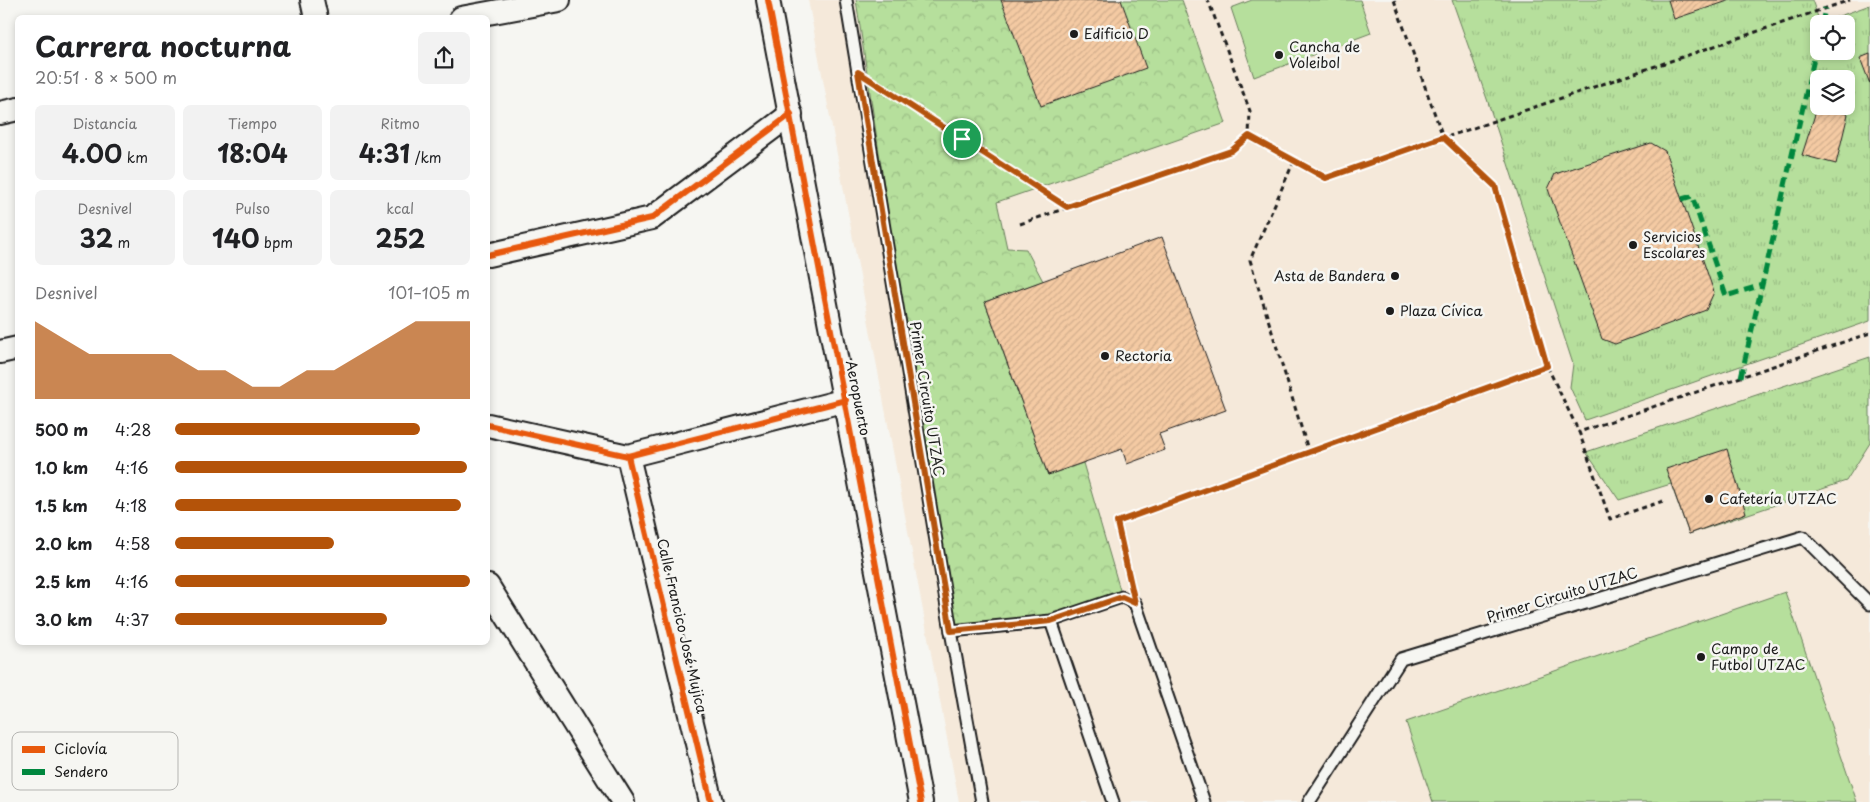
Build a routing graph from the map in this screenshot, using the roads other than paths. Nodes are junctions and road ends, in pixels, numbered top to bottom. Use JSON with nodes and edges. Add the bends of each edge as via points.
{"nodes":[{"id":1,"x":312,"y":0,"type":"edge"},
{"id":2,"x":559,"y":0,"type":"edge"},
{"id":3,"x":768,"y":0,"type":"edge"},
{"id":4,"x":846,"y":0,"type":"edge"},
{"id":5,"x":315,"y":15,"type":"edge"},
{"id":6,"x":478,"y":15,"type":"edge"},
{"id":7,"x":15,"y":110,"type":"edge"},
{"id":8,"x":0,"y":113,"type":"edge"},
{"id":9,"x":791,"y":114,"type":"junction"},
{"id":10,"x":490,"y":255,"type":"edge"},
{"id":11,"x":15,"y":349,"type":"edge"},
{"id":12,"x":0,"y":352,"type":"edge"},
{"id":13,"x":846,"y":400,"type":"junction"},
{"id":14,"x":490,"y":425,"type":"edge"},
{"id":15,"x":628,"y":456,"type":"junction"},
{"id":16,"x":490,"y":589,"type":"edge"},
{"id":17,"x":1870,"y":604,"type":"edge"},
{"id":18,"x":1051,"y":621,"type":"junction"},
{"id":19,"x":951,"y":631,"type":"junction"},
{"id":20,"x":623,"y":802,"type":"edge"},
{"id":21,"x":711,"y":802,"type":"edge"},
{"id":22,"x":921,"y":802,"type":"edge"},
{"id":23,"x":982,"y":802,"type":"edge"},
{"id":24,"x":1113,"y":802,"type":"edge"},
{"id":25,"x":1204,"y":802,"type":"edge"},
{"id":26,"x":1309,"y":802,"type":"edge"}],
"edges":[{"from":1,"to":5,"type":"street"},
{"from":2,"to":6,"type":"street"},
{"from":3,"to":9,"type":"street","name":"Aeropuerto"},
{"from":4,"to":19,"type":"lane","name":"Primer Circuito UTZAC"},
{"from":7,"to":8,"type":"street"},
{"from":9,"to":10,"type":"street","via":[[652,218]]},
{"from":9,"to":13,"type":"street","name":"Aeropuerto"},
{"from":11,"to":12,"type":"street"},
{"from":13,"to":15,"type":"street"},
{"from":13,"to":22,"type":"street","name":"Aeropuerto"},
{"from":14,"to":15,"type":"street"},
{"from":15,"to":21,"type":"street","name":"Calle Francico José Mujica"},
{"from":16,"to":20,"type":"street"},
{"from":17,"to":26,"type":"lane","name":"Primer Circuito UTZAC","via":[[1803,537],[1401,659]]},
{"from":18,"to":19,"type":"lane"},
{"from":18,"to":24,"type":"lane"},
{"from":18,"to":25,"type":"lane","via":[[1122,597],[1135,603]]},
{"from":19,"to":23,"type":"lane","name":"Primer Circuito UTZAC"}]}
